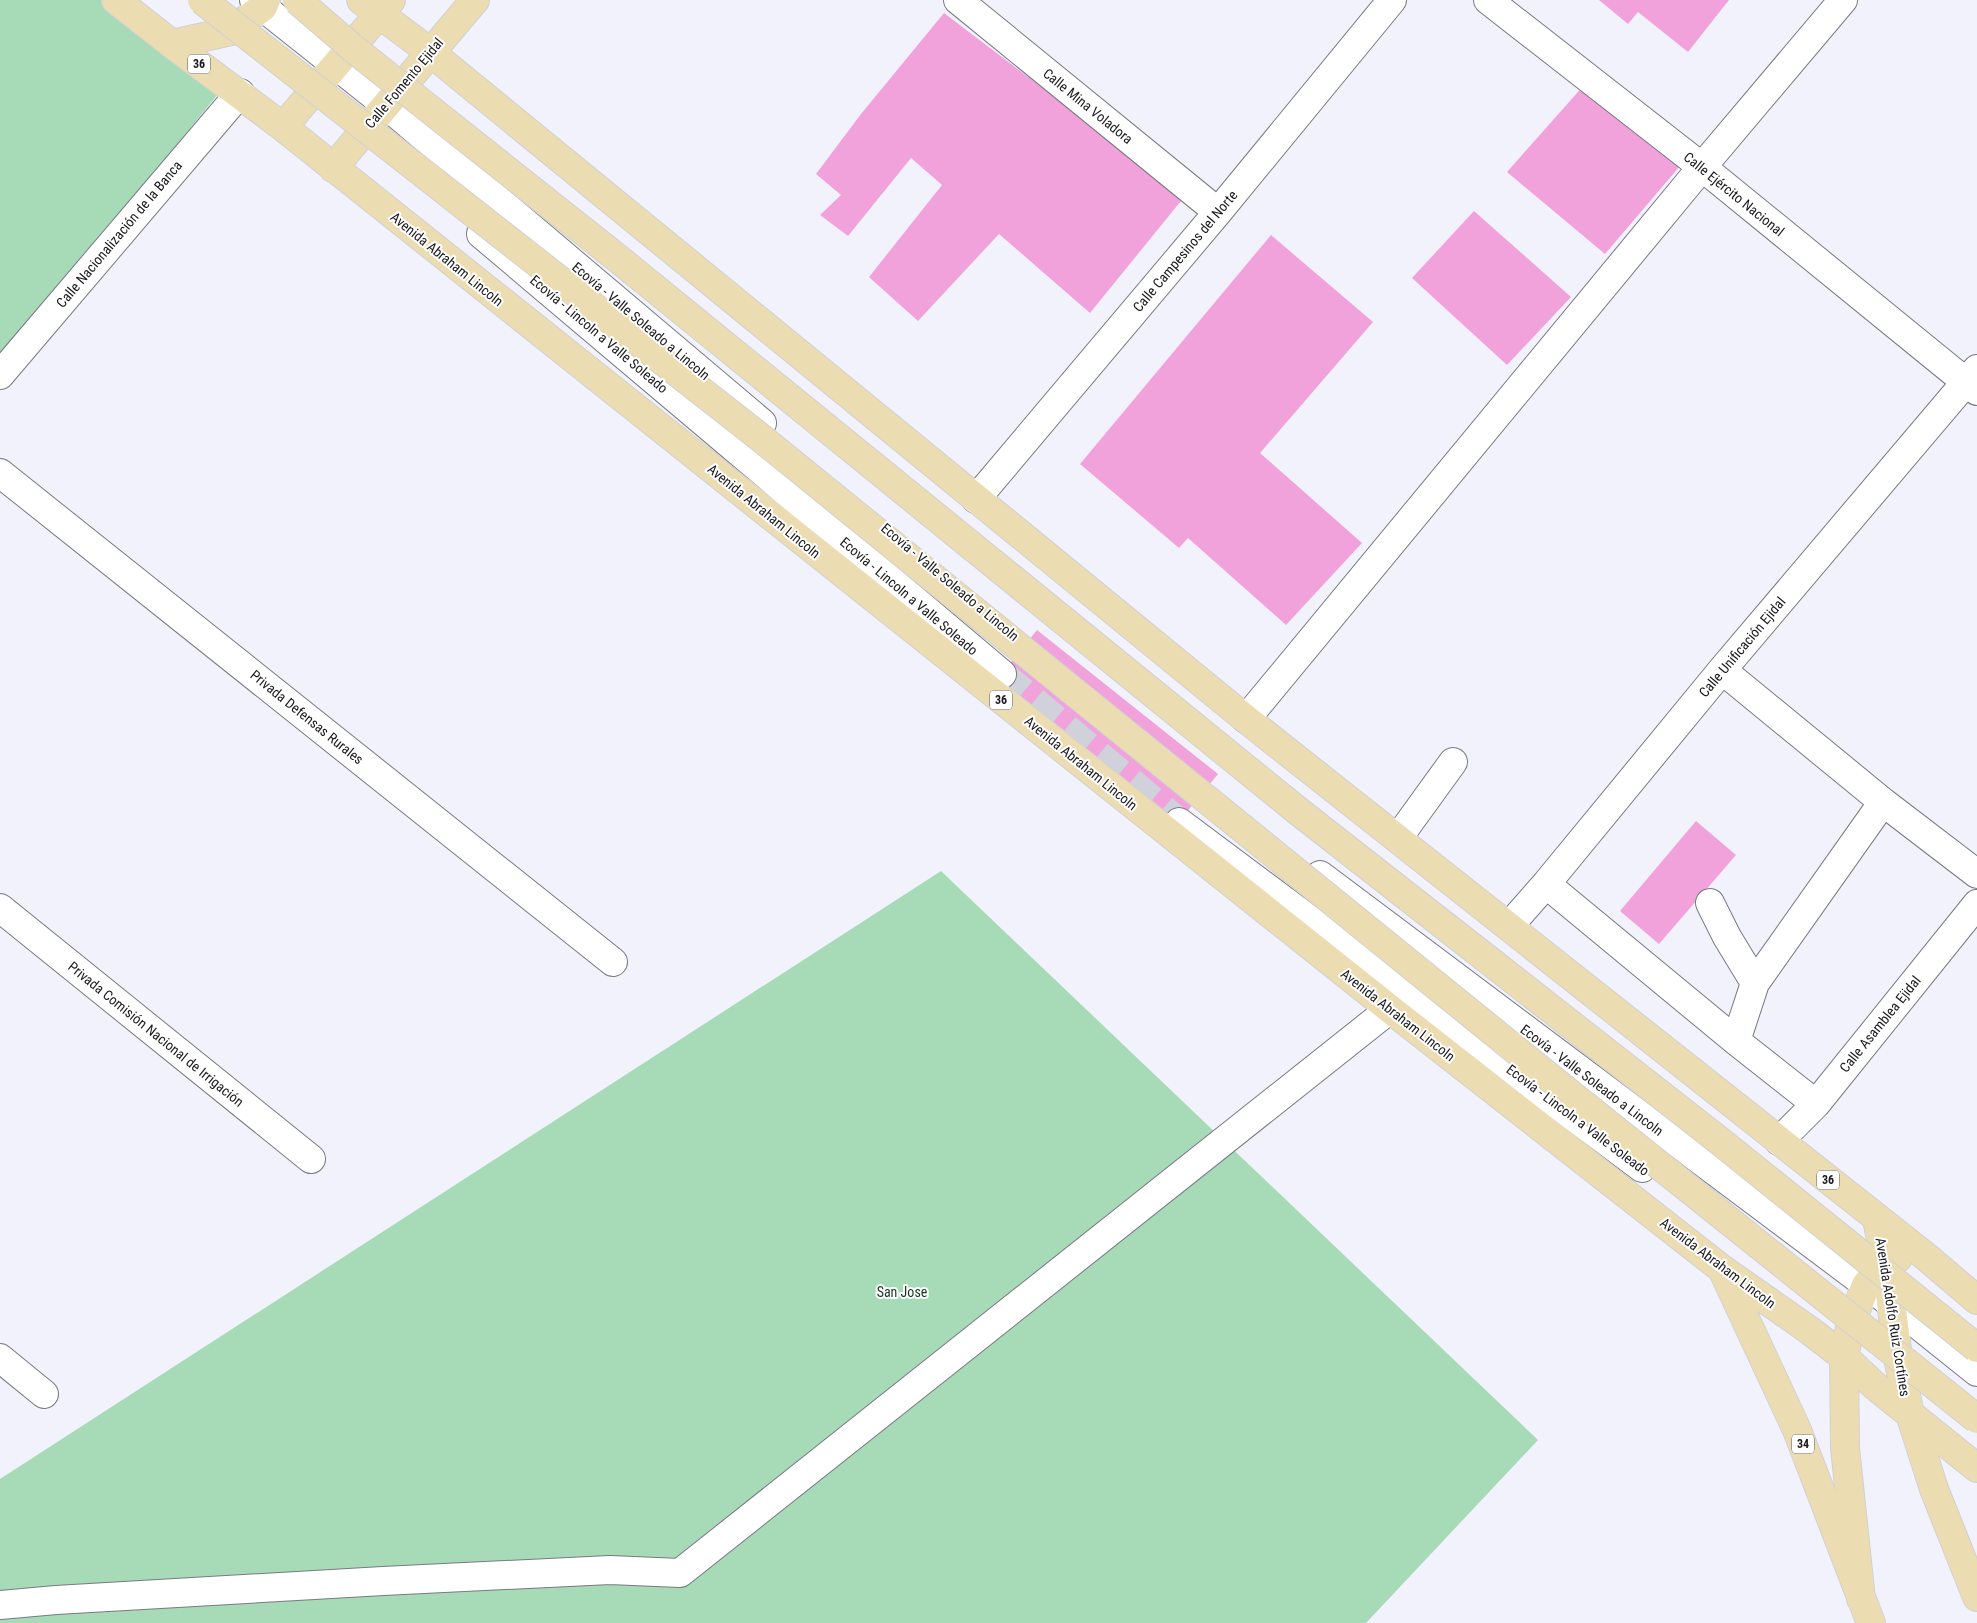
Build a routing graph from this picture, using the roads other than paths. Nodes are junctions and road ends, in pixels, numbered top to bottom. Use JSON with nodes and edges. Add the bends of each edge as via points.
{"nodes":[{"id":1,"x":116,"y":0,"type":"edge"},
{"id":2,"x":192,"y":0,"type":"edge"},
{"id":3,"x":202,"y":0,"type":"edge"},
{"id":4,"x":297,"y":0,"type":"edge"},
{"id":5,"x":475,"y":0,"type":"edge"},
{"id":6,"x":958,"y":0,"type":"edge"},
{"id":7,"x":1392,"y":0,"type":"edge"},
{"id":8,"x":1488,"y":0,"type":"edge"},
{"id":9,"x":1843,"y":0,"type":"edge"},
{"id":10,"x":261,"y":2,"type":"edge"},
{"id":11,"x":377,"y":5,"type":"edge"},
{"id":12,"x":231,"y":31,"type":"junction"},
{"id":13,"x":172,"y":44,"type":"junction"},
{"id":14,"x":430,"y":52,"type":"junction"},
{"id":15,"x":336,"y":64,"type":"junction"},
{"id":16,"x":240,"y":94,"type":"junction"},
{"id":17,"x":313,"y":94,"type":"junction"},
{"id":18,"x":386,"y":105,"type":"junction"},
{"id":19,"x":283,"y":126,"type":"junction"},
{"id":20,"x":361,"y":133,"type":"junction"},
{"id":21,"x":1702,"y":167,"type":"junction"},
{"id":22,"x":333,"y":168,"type":"junction"},
{"id":23,"x":1218,"y":212,"type":"junction"},
{"id":24,"x":0,"y":375,"type":"edge"},
{"id":25,"x":1973,"y":381,"type":"edge"},
{"id":26,"x":0,"y":473,"type":"edge"},
{"id":27,"x":976,"y":499,"type":"junction"},
{"id":28,"x":1025,"y":646,"type":"dead end"},
{"id":29,"x":1722,"y":670,"type":"junction"},
{"id":30,"x":1002,"y":674,"type":"tunnel mouth"},
{"id":31,"x":1246,"y":719,"type":"junction"},
{"id":32,"x":1453,"y":762,"type":"dead end"},
{"id":33,"x":1206,"y":789,"type":"dead end"},
{"id":34,"x":1882,"y":802,"type":"junction"},
{"id":35,"x":1178,"y":822,"type":"tunnel mouth"},
{"id":36,"x":1398,"y":838,"type":"junction"},
{"id":37,"x":1977,"y":874,"type":"edge"},
{"id":38,"x":1546,"y":884,"type":"junction"},
{"id":39,"x":1710,"y":903,"type":"dead end"},
{"id":40,"x":1977,"y":904,"type":"edge"},
{"id":41,"x":0,"y":908,"type":"edge"},
{"id":42,"x":1509,"y":926,"type":"junction"},
{"id":43,"x":613,"y":962,"type":"dead end"},
{"id":44,"x":1755,"y":983,"type":"junction"},
{"id":45,"x":1390,"y":1009,"type":"junction"},
{"id":46,"x":1736,"y":1041,"type":"junction"},
{"id":47,"x":1816,"y":1104,"type":"junction"},
{"id":48,"x":1779,"y":1141,"type":"junction"},
{"id":49,"x":312,"y":1159,"type":"dead end"},
{"id":50,"x":1877,"y":1220,"type":"junction"},
{"id":51,"x":1924,"y":1256,"type":"junction"},
{"id":52,"x":1886,"y":1262,"type":"junction"},
{"id":53,"x":1722,"y":1269,"type":"junction"},
{"id":54,"x":1866,"y":1285,"type":"junction"},
{"id":55,"x":1977,"y":1300,"type":"edge"},
{"id":56,"x":1892,"y":1304,"type":"junction"},
{"id":57,"x":1851,"y":1323,"type":"junction"},
{"id":58,"x":1977,"y":1348,"type":"edge"},
{"id":59,"x":1844,"y":1357,"type":"junction"},
{"id":60,"x":0,"y":1358,"type":"edge"},
{"id":61,"x":1898,"y":1358,"type":"junction"},
{"id":62,"x":1977,"y":1372,"type":"edge"},
{"id":63,"x":44,"y":1394,"type":"dead end"},
{"id":64,"x":1910,"y":1414,"type":"junction"},
{"id":65,"x":1977,"y":1418,"type":"edge"},
{"id":66,"x":1977,"y":1468,"type":"edge"},
{"id":67,"x":1977,"y":1597,"type":"edge"},
{"id":68,"x":0,"y":1605,"type":"edge"},
{"id":69,"x":1866,"y":1611,"type":"edge"}],
"edges":[{"from":1,"to":13,"type":"main road","name":"Avenida Abraham Lincoln","number":"36"},
{"from":2,"to":12,"type":"street","name":"Ecovía - Lincoln a Valle Soleado"},
{"from":3,"to":65,"type":"main road","bridge":true,"via":[[761,438],[1559,1085]]},
{"from":4,"to":58,"type":"main road","bridge":true,"via":[[1298,810]]},
{"from":5,"to":14,"type":"main road","name":"Calle Fomento Ejidal"},
{"from":6,"to":23,"type":"street","name":"Calle Mina Voladora"},
{"from":7,"to":23,"type":"street","name":"Calle Campesinos del Norte"},
{"from":8,"to":21,"type":"street","name":"Calle Ejército Nacional"},
{"from":9,"to":21,"type":"street"},
{"from":10,"to":12,"type":"main road"},
{"from":10,"to":15,"type":"street","name":"Ecovía - Valle Soleado a Lincoln"},
{"from":11,"to":14,"type":"main road","number":"36"},
{"from":11,"to":15,"type":"main road"},
{"from":12,"to":13,"type":"main road"},
{"from":12,"to":17,"type":"street","name":"Ecovía - Lincoln a Valle Soleado"},
{"from":13,"to":16,"type":"main road","name":"Avenida Abraham Lincoln","number":"36"},
{"from":14,"to":18,"type":"main road","name":"Calle Fomento Ejidal"},
{"from":14,"to":27,"type":"main road","number":"36"},
{"from":15,"to":17,"type":"main road"},
{"from":15,"to":18,"type":"street","name":"Ecovía - Valle Soleado a Lincoln"},
{"from":16,"to":19,"type":"main road","name":"Avenida Abraham Lincoln","number":"36"},
{"from":16,"to":24,"type":"street","name":"Calle Nacionalización de la Banca"},
{"from":17,"to":19,"type":"main road"},
{"from":17,"to":20,"type":"street","name":"Ecovía - Lincoln a Valle Soleado"},
{"from":18,"to":20,"type":"main road","name":"Calle Fomento Ejidal"},
{"from":18,"to":28,"type":"street","name":"Ecovía - Valle Soleado a Lincoln"},
{"from":19,"to":22,"type":"main road","name":"Avenida Abraham Lincoln","number":"36"},
{"from":20,"to":22,"type":"main road","name":"Calle Fomento Ejidal"},
{"from":20,"to":30,"type":"street","name":"Ecovía - Lincoln a Valle Soleado"},
{"from":21,"to":25,"type":"street","name":"Calle Ejército Nacional"},
{"from":21,"to":31,"type":"street"},
{"from":22,"to":45,"type":"main road","name":"Avenida Abraham Lincoln","number":"36"},
{"from":23,"to":27,"type":"street","name":"Calle Campesinos del Norte"},
{"from":25,"to":29,"type":"street","name":"Calle Unificación Ejidal"},
{"from":26,"to":43,"type":"street","name":"Privada Defensas Rurales"},
{"from":27,"to":31,"type":"main road","number":"36"},
{"from":29,"to":34,"type":"street"},
{"from":29,"to":38,"type":"street","name":"Calle Unificación Ejidal"},
{"from":31,"to":36,"type":"main road","number":"36"},
{"from":32,"to":36,"type":"street"},
{"from":33,"to":54,"type":"street","name":"Ecovía - Valle Soleado a Lincoln"},
{"from":34,"to":37,"type":"street"},
{"from":34,"to":44,"type":"street"},
{"from":35,"to":57,"type":"street","name":"Ecovía - Lincoln a Valle Soleado"},
{"from":36,"to":42,"type":"main road","number":"36"},
{"from":38,"to":42,"type":"street","name":"Calle Unificación Ejidal"},
{"from":38,"to":46,"type":"street"},
{"from":39,"to":44,"type":"street"},
{"from":40,"to":47,"type":"street","name":"Calle Asamblea Ejidal"},
{"from":41,"to":49,"type":"street","name":"Privada Comisión Nacional de Irrigación"},
{"from":42,"to":48,"type":"main road","number":"36"},
{"from":44,"to":46,"type":"street"},
{"from":45,"to":53,"type":"main road","name":"Avenida Abraham Lincoln","number":"36"},
{"from":45,"to":68,"type":"street","via":[[680,1573],[610,1570],[354,1582]]},
{"from":46,"to":47,"type":"street"},
{"from":47,"to":48,"type":"street","name":"Calle Asamblea Ejidal"},
{"from":48,"to":50,"type":"main road","number":"36"},
{"from":50,"to":51,"type":"main road","number":"36"},
{"from":50,"to":52,"type":"main road","name":"Avenida Adolfo Ruiz Cortínes"},
{"from":51,"to":52,"type":"main road","via":[[1905,1256]]},
{"from":51,"to":55,"type":"main road","number":"36"},
{"from":52,"to":54,"type":"main road"},
{"from":52,"to":56,"type":"main road","name":"Avenida Adolfo Ruiz Cortínes"},
{"from":53,"to":59,"type":"main road","name":"Avenida Abraham Lincoln","number":"36"},
{"from":53,"to":69,"type":"main road","number":"34","via":[[1797,1430]]},
{"from":54,"to":56,"type":"street","name":"Ecovía - Valle Soleado a Lincoln"},
{"from":54,"to":57,"type":"main road"},
{"from":56,"to":61,"type":"main road","name":"Avenida Adolfo Ruiz Cortínes"},
{"from":56,"to":62,"type":"street","name":"Ecovía - Valle Soleado a Lincoln"},
{"from":57,"to":59,"type":"main road"},
{"from":57,"to":61,"type":"street","name":"Ecovía - Lincoln a Valle Soleado"},
{"from":59,"to":64,"type":"main road","name":"Avenida Abraham Lincoln","number":"36"},
{"from":59,"to":69,"type":"main road","via":[[1845,1448]]},
{"from":60,"to":63,"type":"street"},
{"from":61,"to":64,"type":"main road","name":"Avenida Adolfo Ruiz Cortínes"},
{"from":61,"to":65,"type":"street","name":"Ecovía - Lincoln a Valle Soleado"},
{"from":64,"to":66,"type":"main road","name":"Avenida Abraham Lincoln","number":"36"},
{"from":64,"to":67,"type":"main road","name":"Avenida Adolfo Ruiz Cortínes","via":[[1934,1488]]}]}
